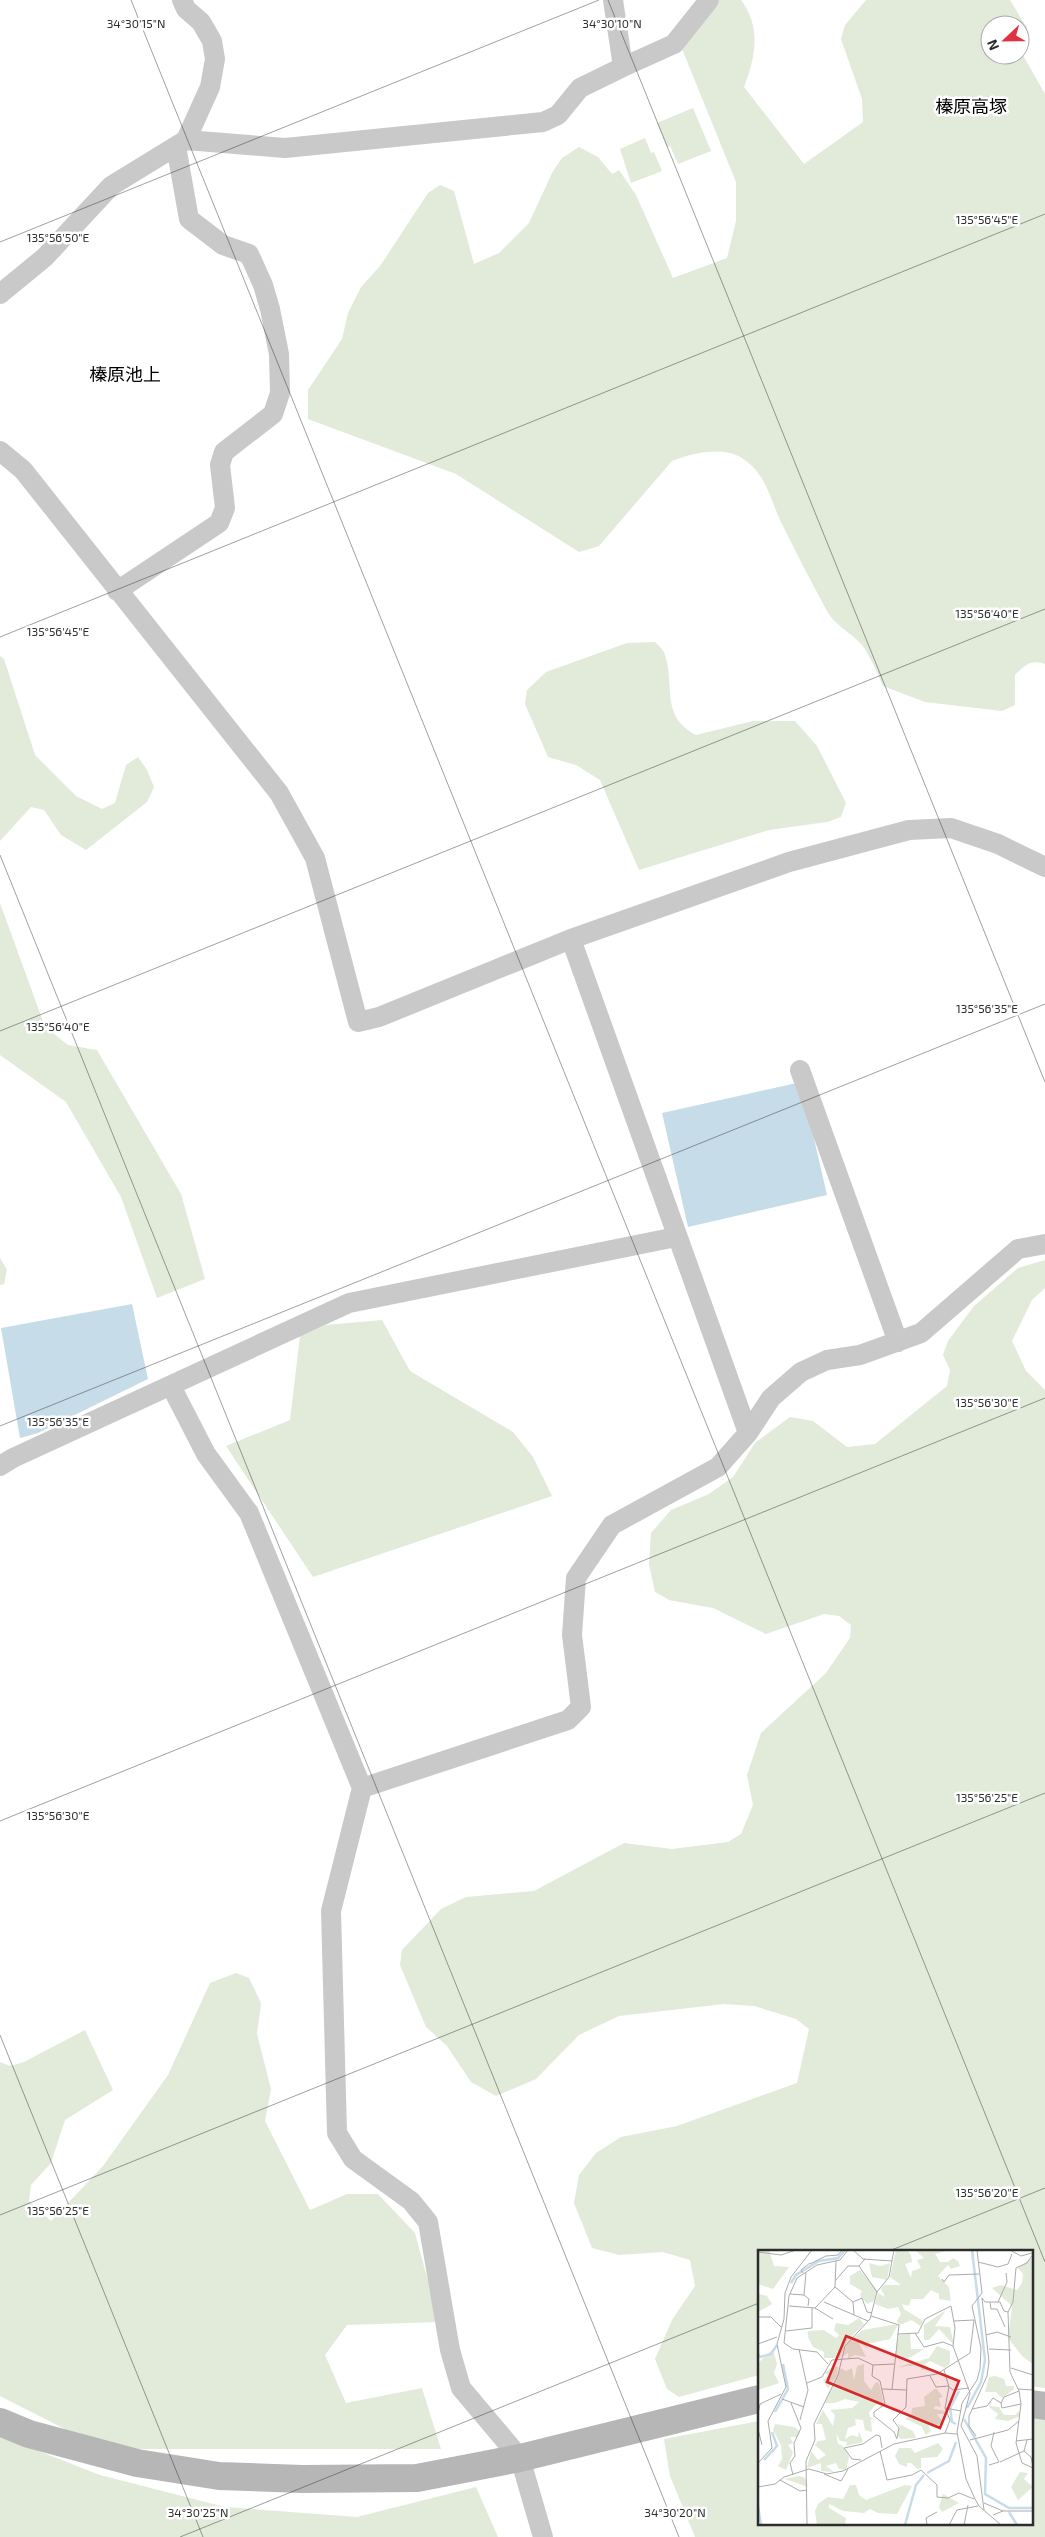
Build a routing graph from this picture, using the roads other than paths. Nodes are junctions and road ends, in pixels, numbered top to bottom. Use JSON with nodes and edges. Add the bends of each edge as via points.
{"nodes":[{"id":1,"x":182,"y":0,"type":"edge"},
{"id":2,"x":613,"y":0,"type":"edge"},
{"id":3,"x":709,"y":0,"type":"edge"},
{"id":4,"x":623,"y":67,"type":"junction"},
{"id":5,"x":181,"y":143,"type":"junction"},
{"id":6,"x":0,"y":294,"type":"edge"},
{"id":7,"x":0,"y":451,"type":"edge"},
{"id":8,"x":117,"y":591,"type":"junction"},
{"id":9,"x":1045,"y":866,"type":"edge"},
{"id":10,"x":571,"y":939,"type":"junction"},
{"id":11,"x":800,"y":1070,"type":"dead end"},
{"id":12,"x":676,"y":1237,"type":"junction"},
{"id":13,"x":1045,"y":1244,"type":"edge"},
{"id":14,"x":898,"y":1342,"type":"junction"},
{"id":15,"x":171,"y":1386,"type":"junction"},
{"id":16,"x":748,"y":1433,"type":"junction"},
{"id":17,"x":0,"y":1466,"type":"edge"},
{"id":18,"x":362,"y":1788,"type":"junction"},
{"id":19,"x":758,"y":2399,"type":"edge"},
{"id":20,"x":1032,"y":2404,"type":"edge"},
{"id":21,"x":1045,"y":2406,"type":"edge"},
{"id":22,"x":0,"y":2422,"type":"edge"},
{"id":23,"x":520,"y":2458,"type":"junction"},
{"id":24,"x":543,"y":2537,"type":"edge"}],
"edges":[{"from":1,"to":5,"type":"street","via":[[212,41],[215,59],[210,87]]},
{"from":2,"to":4,"type":"street"},
{"from":3,"to":4,"type":"street","via":[[674,44]]},
{"from":4,"to":5,"type":"street","via":[[580,88],[558,115],[543,122],[284,148]]},
{"from":5,"to":6,"type":"street","via":[[111,186],[45,257]]},
{"from":5,"to":8,"type":"street","via":[[189,219],[223,244],[249,254],[264,284],[279,354],[280,393],[273,414],[224,452],[220,465],[225,508],[219,523]]},
{"from":7,"to":8,"type":"street","via":[[23,470]]},
{"from":8,"to":10,"type":"street","via":[[279,793],[315,858],[358,1022],[379,1017]]},
{"from":9,"to":10,"type":"street","via":[[998,844],[951,828],[909,830],[789,862]]},
{"from":10,"to":12,"type":"street"},
{"from":11,"to":14,"type":"street"},
{"from":12,"to":15,"type":"street","via":[[349,1303]]},
{"from":12,"to":16,"type":"street"},
{"from":13,"to":14,"type":"street","via":[[1018,1249],[921,1332]]},
{"from":14,"to":16,"type":"street","via":[[860,1355],[827,1360],[801,1372],[771,1398]]},
{"from":15,"to":17,"type":"street"},
{"from":15,"to":18,"type":"street","via":[[206,1454],[249,1514]]},
{"from":16,"to":18,"type":"street","via":[[718,1467],[612,1524],[576,1578],[572,1635],[581,1708],[568,1720]]},
{"from":18,"to":23,"type":"street","via":[[331,1911],[337,2133],[353,2159],[411,2202],[428,2222],[450,2350],[461,2388]]},
{"from":19,"to":23,"type":"street"},
{"from":20,"to":21,"type":"street"},
{"from":22,"to":23,"type":"street","via":[[29,2434],[136,2463],[219,2476],[417,2478]]},
{"from":23,"to":24,"type":"street"}]}
